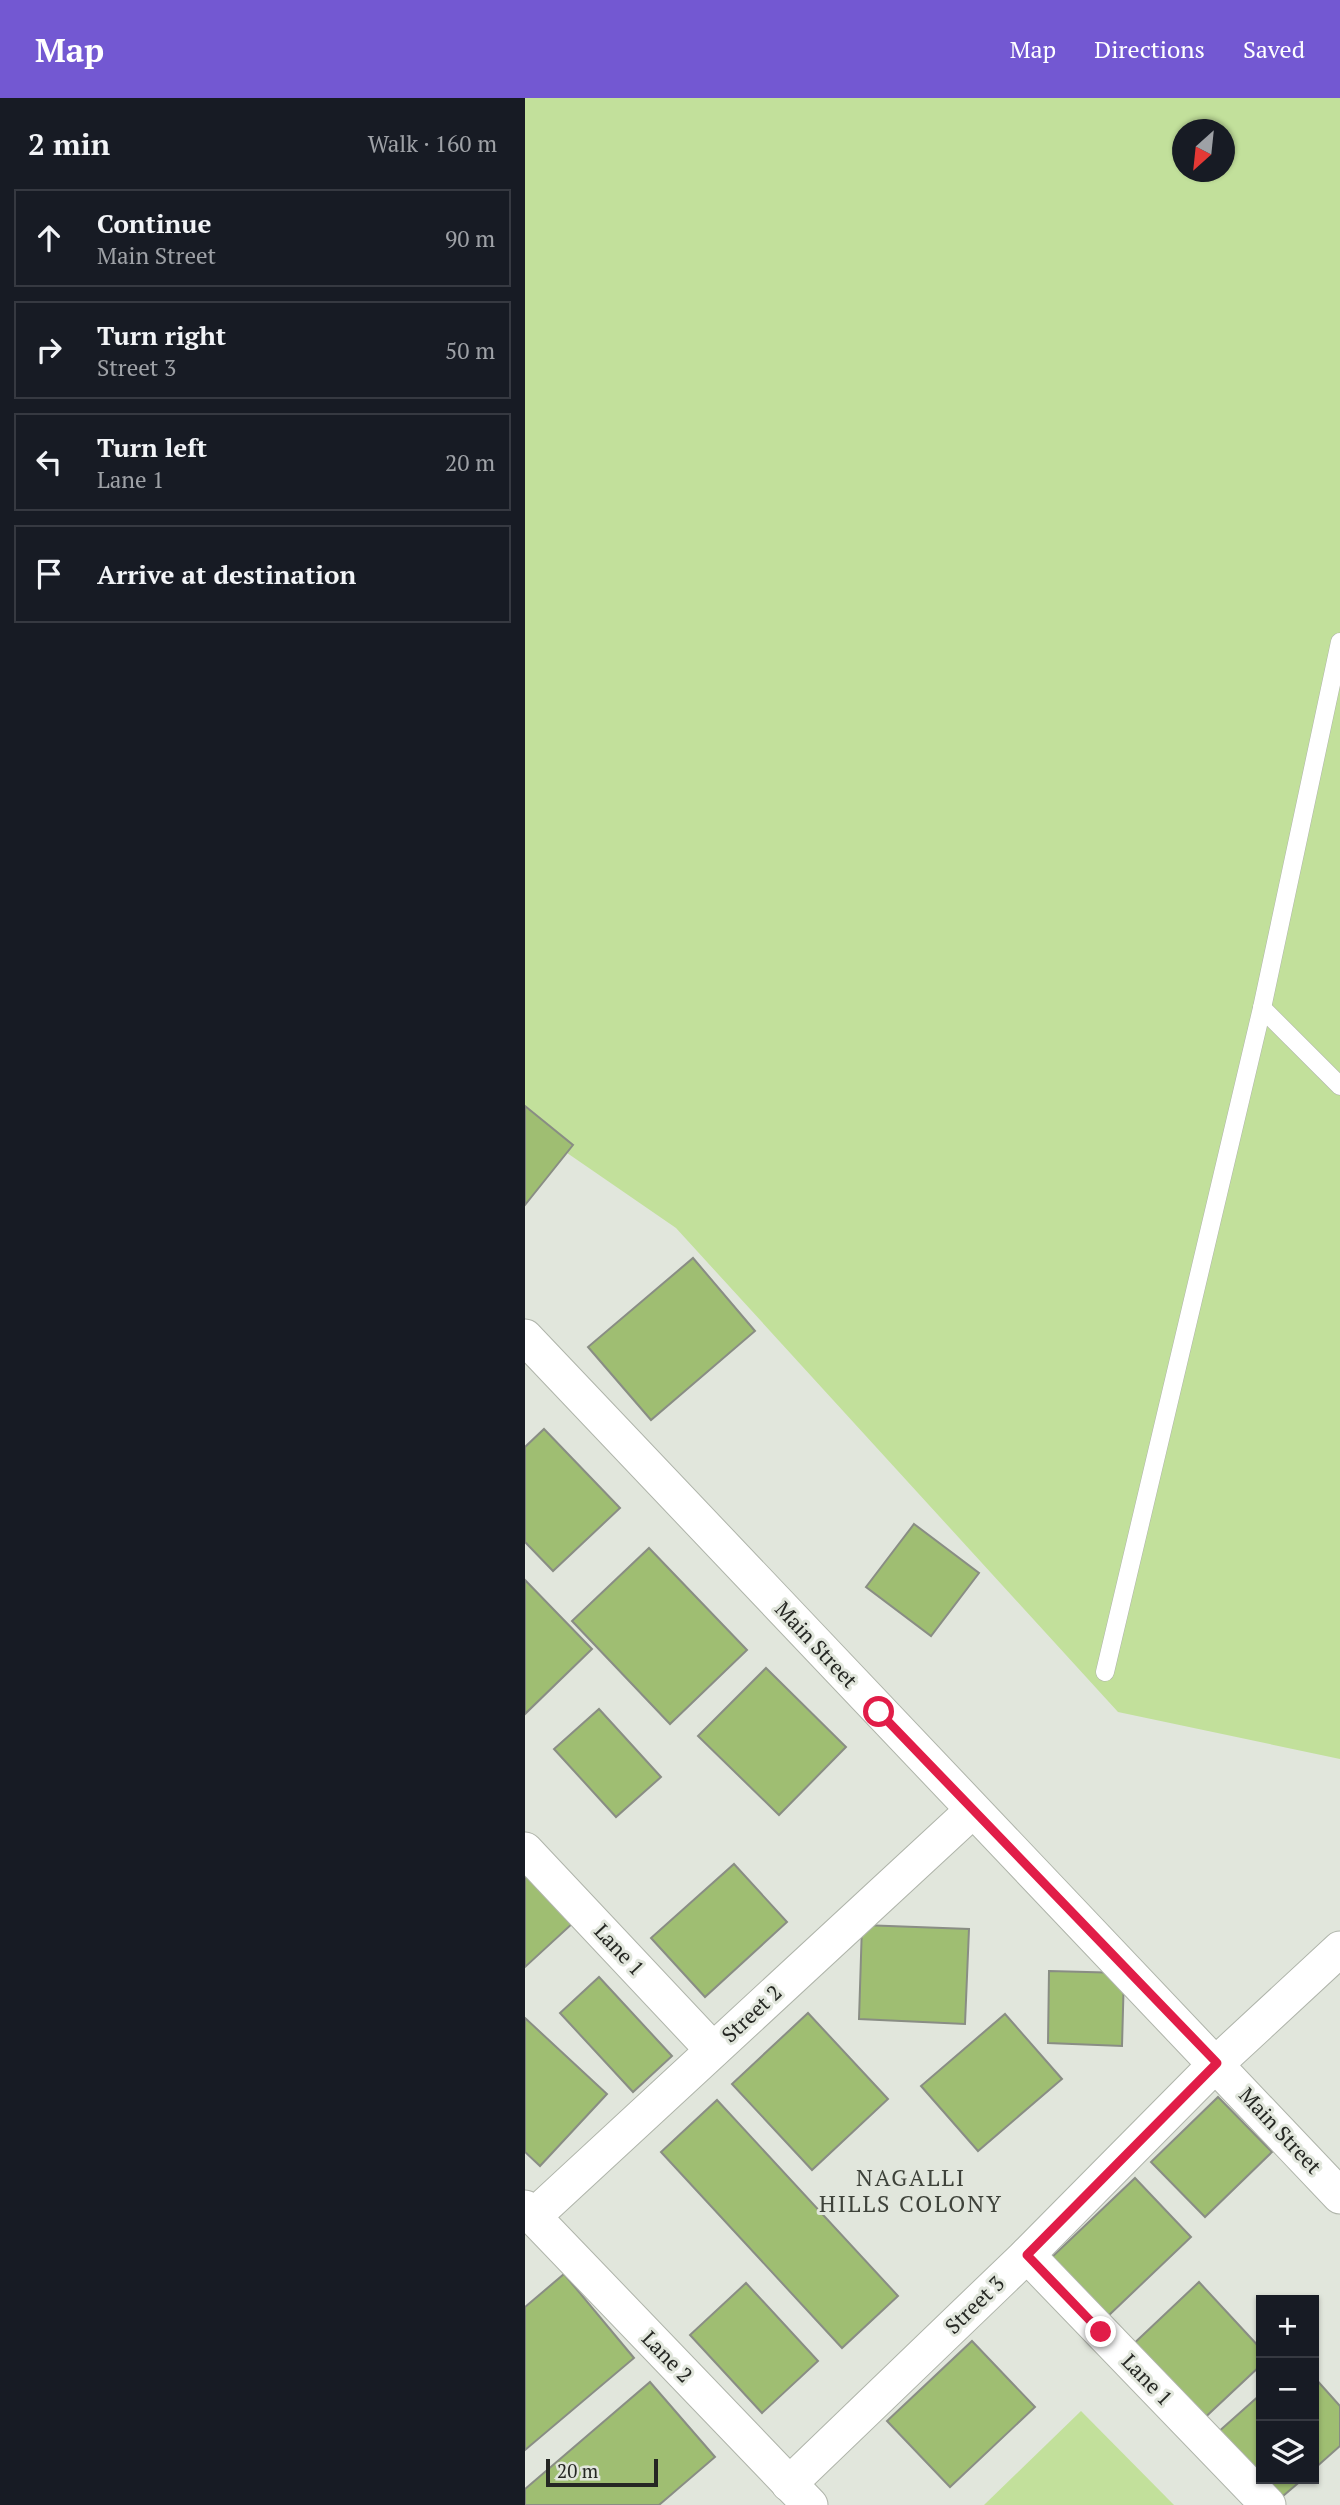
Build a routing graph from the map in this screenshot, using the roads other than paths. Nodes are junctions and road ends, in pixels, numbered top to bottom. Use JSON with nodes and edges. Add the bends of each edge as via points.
{"nodes":[{"id":1,"x":1340,"y":642,"type":"edge"},
{"id":2,"x":1262,"y":1008,"type":"junction"},
{"id":3,"x":1340,"y":1086,"type":"edge"},
{"id":4,"x":525,"y":1337,"type":"edge"},
{"id":5,"x":1105,"y":1672,"type":"dead end"},
{"id":6,"x":972,"y":1811,"type":"junction"},
{"id":7,"x":525,"y":1850,"type":"edge"},
{"id":8,"x":1340,"y":1949,"type":"edge"},
{"id":9,"x":713,"y":2050,"type":"junction"},
{"id":10,"x":1217,"y":2063,"type":"junction"},
{"id":11,"x":1340,"y":2196,"type":"edge"},
{"id":12,"x":529,"y":2212,"type":"edge"},
{"id":13,"x":1027,"y":2255,"type":"junction"},
{"id":14,"x":799,"y":2494,"type":"edge"},
{"id":15,"x":1268,"y":2505,"type":"edge"}],
"edges":[{"from":1,"to":2,"type":"lane"},
{"from":2,"to":3,"type":"lane"},
{"from":2,"to":5,"type":"lane"},
{"from":4,"to":6,"type":"street","name":"Main Street"},
{"from":6,"to":9,"type":"street","name":"Street 2"},
{"from":6,"to":10,"type":"street","name":"Main Street"},
{"from":7,"to":9,"type":"street","name":"Lane 1"},
{"from":8,"to":10,"type":"street","name":"Street 3"},
{"from":9,"to":12,"type":"street","name":"Street 2"},
{"from":10,"to":11,"type":"street","name":"Main Street"},
{"from":10,"to":13,"type":"street","name":"Street 3"},
{"from":12,"to":14,"type":"street","name":"Lane 2"},
{"from":13,"to":14,"type":"street","name":"Street 3"},
{"from":13,"to":15,"type":"street","name":"Lane 1"}]}
